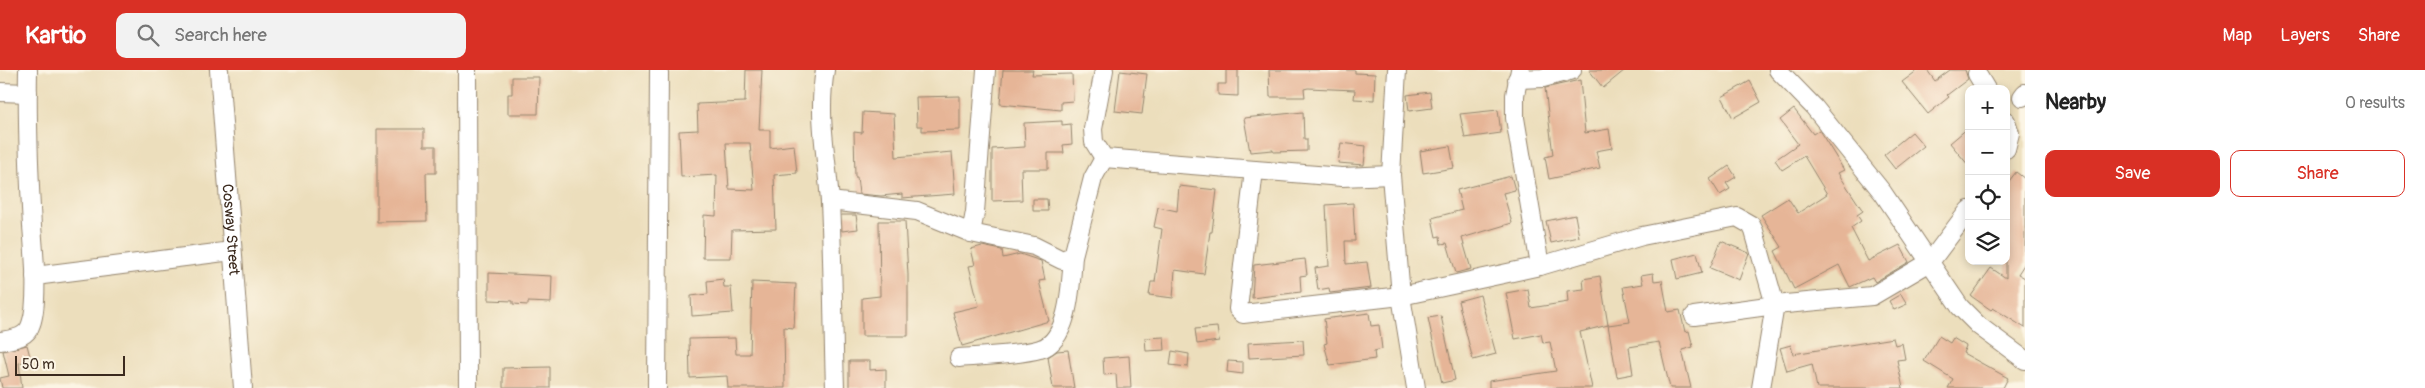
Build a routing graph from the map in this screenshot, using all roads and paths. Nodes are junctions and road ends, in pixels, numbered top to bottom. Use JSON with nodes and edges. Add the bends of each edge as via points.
{"nodes":[{"id":1,"x":28,"y":70,"type":"edge"},
{"id":2,"x":219,"y":70,"type":"edge"},
{"id":3,"x":467,"y":70,"type":"edge"},
{"id":4,"x":658,"y":70,"type":"edge"},
{"id":5,"x":825,"y":70,"type":"edge"},
{"id":6,"x":986,"y":70,"type":"edge"},
{"id":7,"x":1104,"y":70,"type":"edge"},
{"id":8,"x":1397,"y":70,"type":"edge"},
{"id":9,"x":1572,"y":70,"type":"edge"},
{"id":10,"x":1778,"y":70,"type":"edge"},
{"id":11,"x":1977,"y":74,"type":"dead end"},
{"id":12,"x":1519,"y":75,"type":"edge"},
{"id":13,"x":1984,"y":85,"type":"edge"},
{"id":14,"x":0,"y":92,"type":"edge"},
{"id":15,"x":28,"y":93,"type":"junction"},
{"id":16,"x":1104,"y":158,"type":"junction"},
{"id":17,"x":1254,"y":170,"type":"junction"},
{"id":18,"x":1391,"y":175,"type":"junction"},
{"id":19,"x":830,"y":201,"type":"junction"},
{"id":20,"x":1965,"y":215,"type":"edge"},
{"id":21,"x":971,"y":233,"type":"junction"},
{"id":22,"x":232,"y":251,"type":"junction"},
{"id":23,"x":1073,"y":256,"type":"junction"},
{"id":24,"x":1930,"y":262,"type":"junction"},
{"id":25,"x":1540,"y":266,"type":"junction"},
{"id":26,"x":35,"y":276,"type":"junction"},
{"id":27,"x":1401,"y":296,"type":"junction"},
{"id":28,"x":1775,"y":305,"type":"junction"},
{"id":29,"x":1694,"y":316,"type":"dead end"},
{"id":30,"x":0,"y":341,"type":"edge"},
{"id":31,"x":960,"y":358,"type":"dead end"},
{"id":32,"x":2025,"y":360,"type":"edge"},
{"id":33,"x":243,"y":388,"type":"edge"},
{"id":34,"x":468,"y":388,"type":"edge"},
{"id":35,"x":657,"y":388,"type":"edge"},
{"id":36,"x":835,"y":388,"type":"edge"},
{"id":37,"x":1416,"y":388,"type":"edge"},
{"id":38,"x":1761,"y":388,"type":"edge"}],
"edges":[{"from":1,"to":15,"type":"street"},
{"from":2,"to":22,"type":"street","name":"Cosway Street"},
{"from":3,"to":34,"type":"street"},
{"from":4,"to":35,"type":"street"},
{"from":5,"to":19,"type":"street","via":[[821,101],[822,136]]},
{"from":6,"to":21,"type":"street"},
{"from":7,"to":16,"type":"street","via":[[1093,129],[1094,142]]},
{"from":8,"to":18,"type":"street"},
{"from":9,"to":12,"type":"street","via":[[1542,78]]},
{"from":10,"to":24,"type":"street","via":[[1850,150]]},
{"from":11,"to":13,"type":"street"},
{"from":12,"to":25,"type":"street","via":[[1515,95],[1516,118]]},
{"from":14,"to":15,"type":"street"},
{"from":15,"to":26,"type":"street","via":[[27,140]]},
{"from":16,"to":17,"type":"street"},
{"from":16,"to":23,"type":"street","via":[[1093,178]]},
{"from":17,"to":18,"type":"street","via":[[1342,177]]},
{"from":17,"to":27,"type":"street","via":[[1239,312]]},
{"from":18,"to":27,"type":"street"},
{"from":19,"to":21,"type":"street","via":[[917,211]]},
{"from":19,"to":36,"type":"street"},
{"from":20,"to":24,"type":"street"},
{"from":21,"to":23,"type":"street","via":[[1034,246],[1062,260]]},
{"from":22,"to":26,"type":"street"},
{"from":22,"to":33,"type":"street","name":"Cosway Street"},
{"from":23,"to":31,"type":"street","via":[[1068,309],[1057,336],[1042,349]]},
{"from":24,"to":28,"type":"street","via":[[1872,296]]},
{"from":24,"to":32,"type":"street","via":[[1960,307],[1979,326]]},
{"from":25,"to":27,"type":"street"},
{"from":25,"to":28,"type":"street","via":[[1642,236],[1737,217],[1751,224]]},
{"from":26,"to":30,"type":"street","via":[[31,324],[26,334]]},
{"from":27,"to":37,"type":"street"},
{"from":28,"to":29,"type":"street"},
{"from":28,"to":38,"type":"street"}]}
